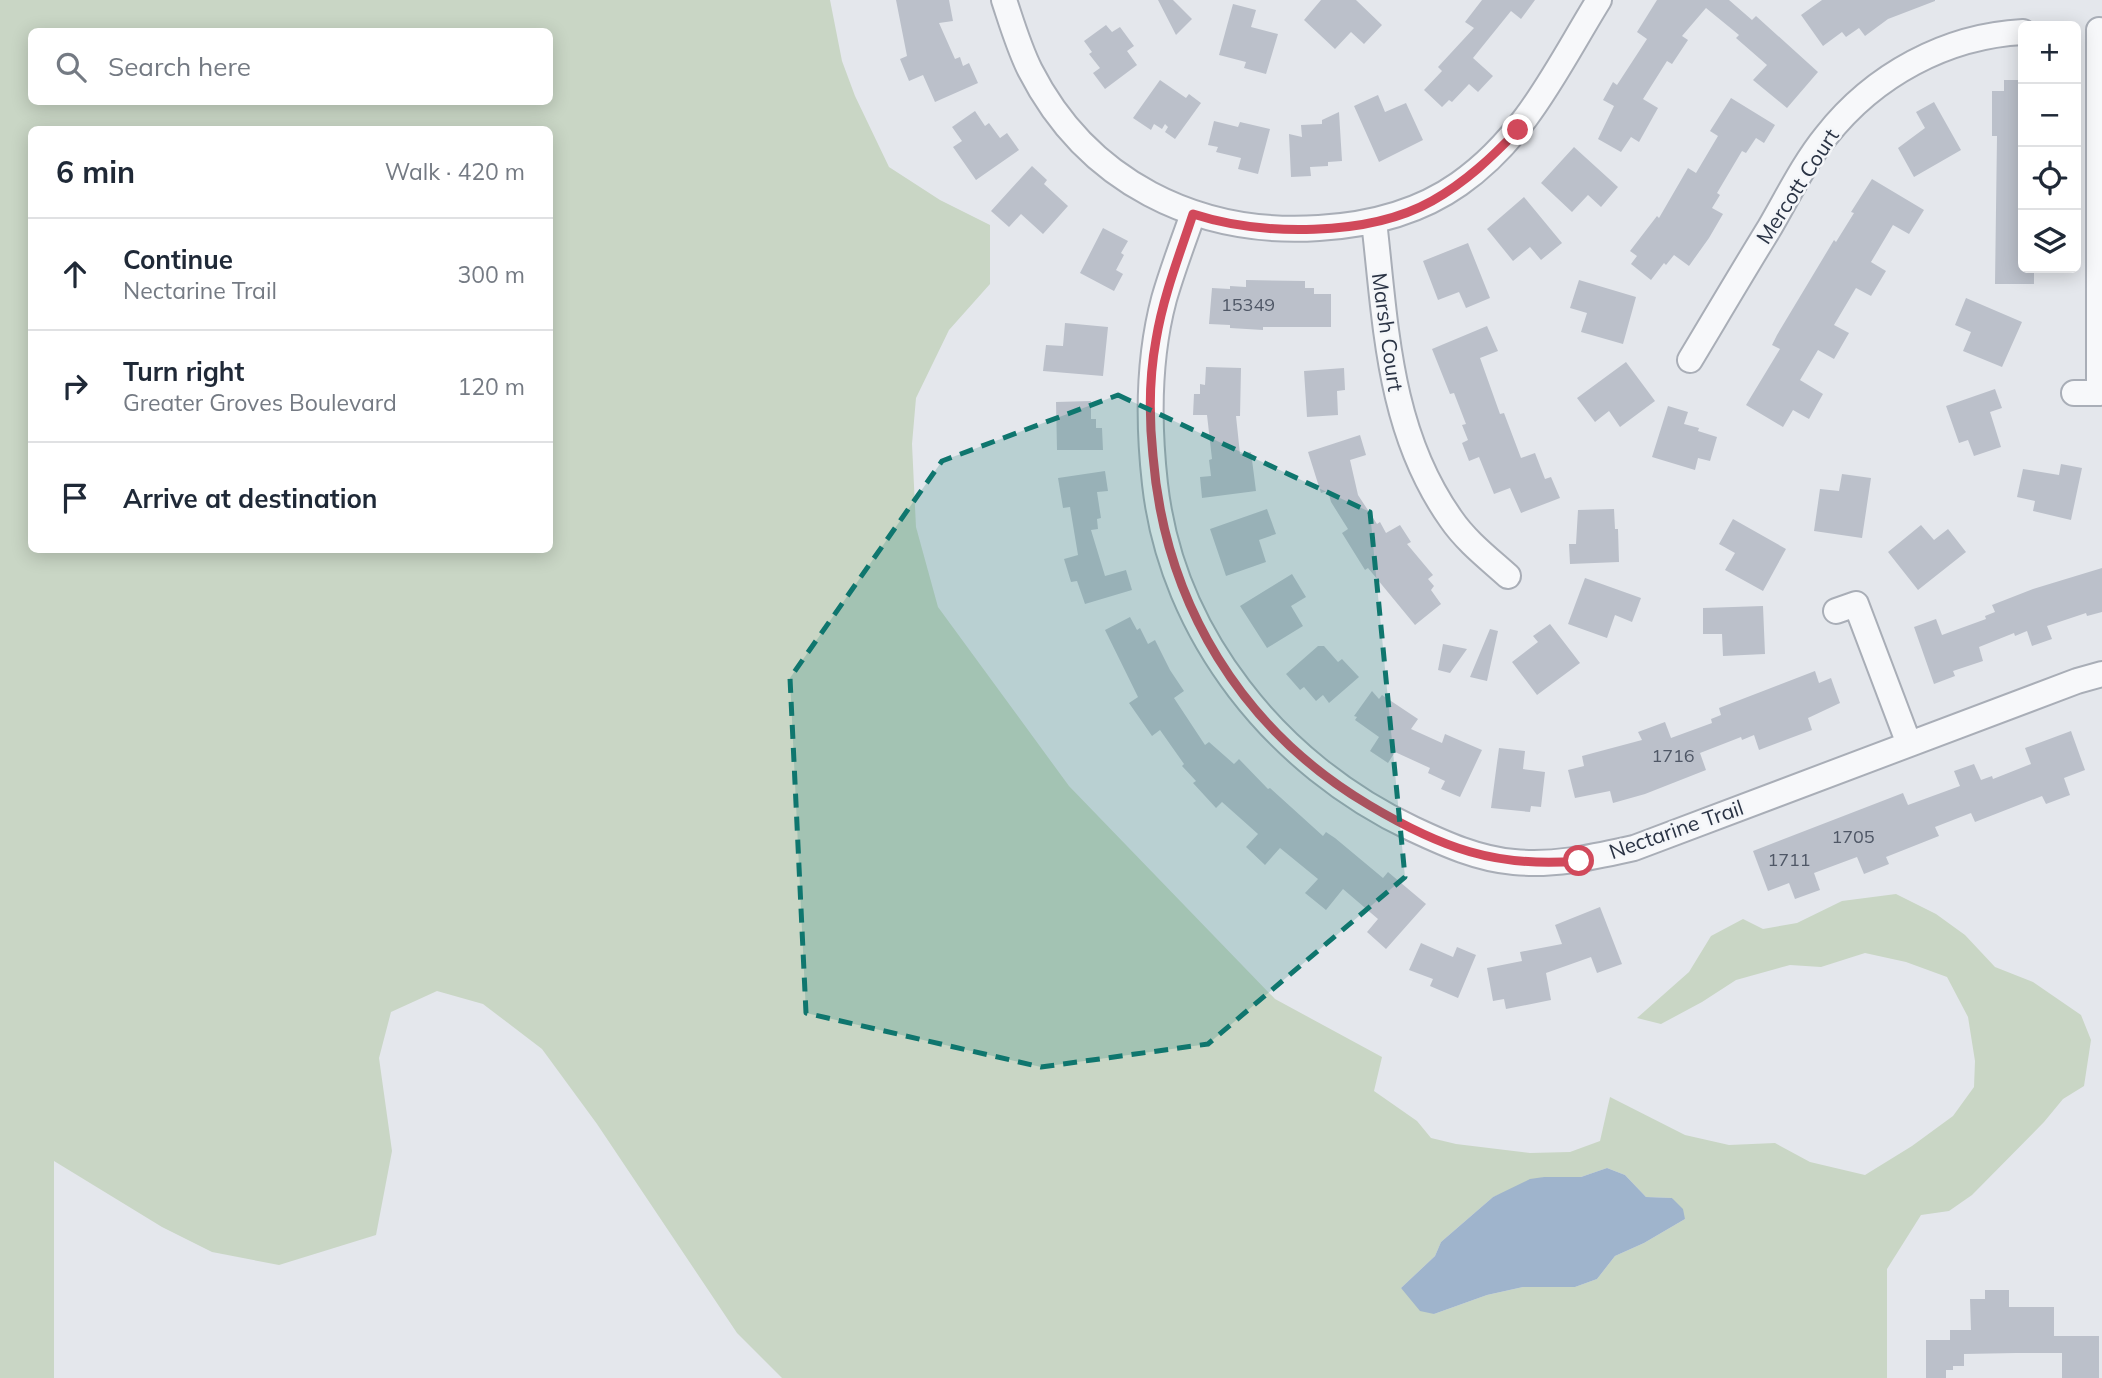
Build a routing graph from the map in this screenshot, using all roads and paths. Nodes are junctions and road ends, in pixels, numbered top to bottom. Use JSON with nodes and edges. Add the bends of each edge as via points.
{"nodes":[{"id":1,"x":1004,"y":0,"type":"edge"},
{"id":2,"x":1600,"y":0,"type":"edge"},
{"id":3,"x":2092,"y":30,"type":"edge"},
{"id":4,"x":2018,"y":33,"type":"edge"},
{"id":5,"x":1193,"y":214,"type":"junction"},
{"id":6,"x":1374,"y":221,"type":"junction"},
{"id":7,"x":1690,"y":360,"type":"dead end"},
{"id":8,"x":2074,"y":393,"type":"dead end"},
{"id":9,"x":1508,"y":576,"type":"dead end"},
{"id":10,"x":1836,"y":611,"type":"dead end"},
{"id":11,"x":2102,"y":674,"type":"edge"},
{"id":12,"x":1909,"y":744,"type":"junction"}],
"edges":[{"from":1,"to":5,"type":"street","via":[[1030,69],[1069,127],[1129,182]]},
{"from":2,"to":6,"type":"street","via":[[1536,107],[1486,163],[1430,202]]},
{"from":3,"to":8,"type":"street","via":[[2099,393]]},
{"from":4,"to":7,"type":"street","name":"Mercott Court","via":[[1986,36],[1928,55],[1883,81],[1850,108],[1815,150]]},
{"from":5,"to":6,"type":"street","via":[[1250,228],[1293,230]]},
{"from":5,"to":12,"type":"street","name":"Nectarine Trail","via":[[1164,300],[1151,382],[1154,472],[1164,530],[1176,573],[1208,642],[1251,705],[1310,765],[1383,814],[1443,843],[1484,857],[1547,864],[1634,848]]},
{"from":6,"to":9,"type":"street","name":"Marsh Court","via":[[1389,363],[1412,447],[1451,520]]},
{"from":10,"to":12,"type":"street","via":[[1856,604]]},
{"from":11,"to":12,"type":"street","name":"Nectarine Trail"}]}
